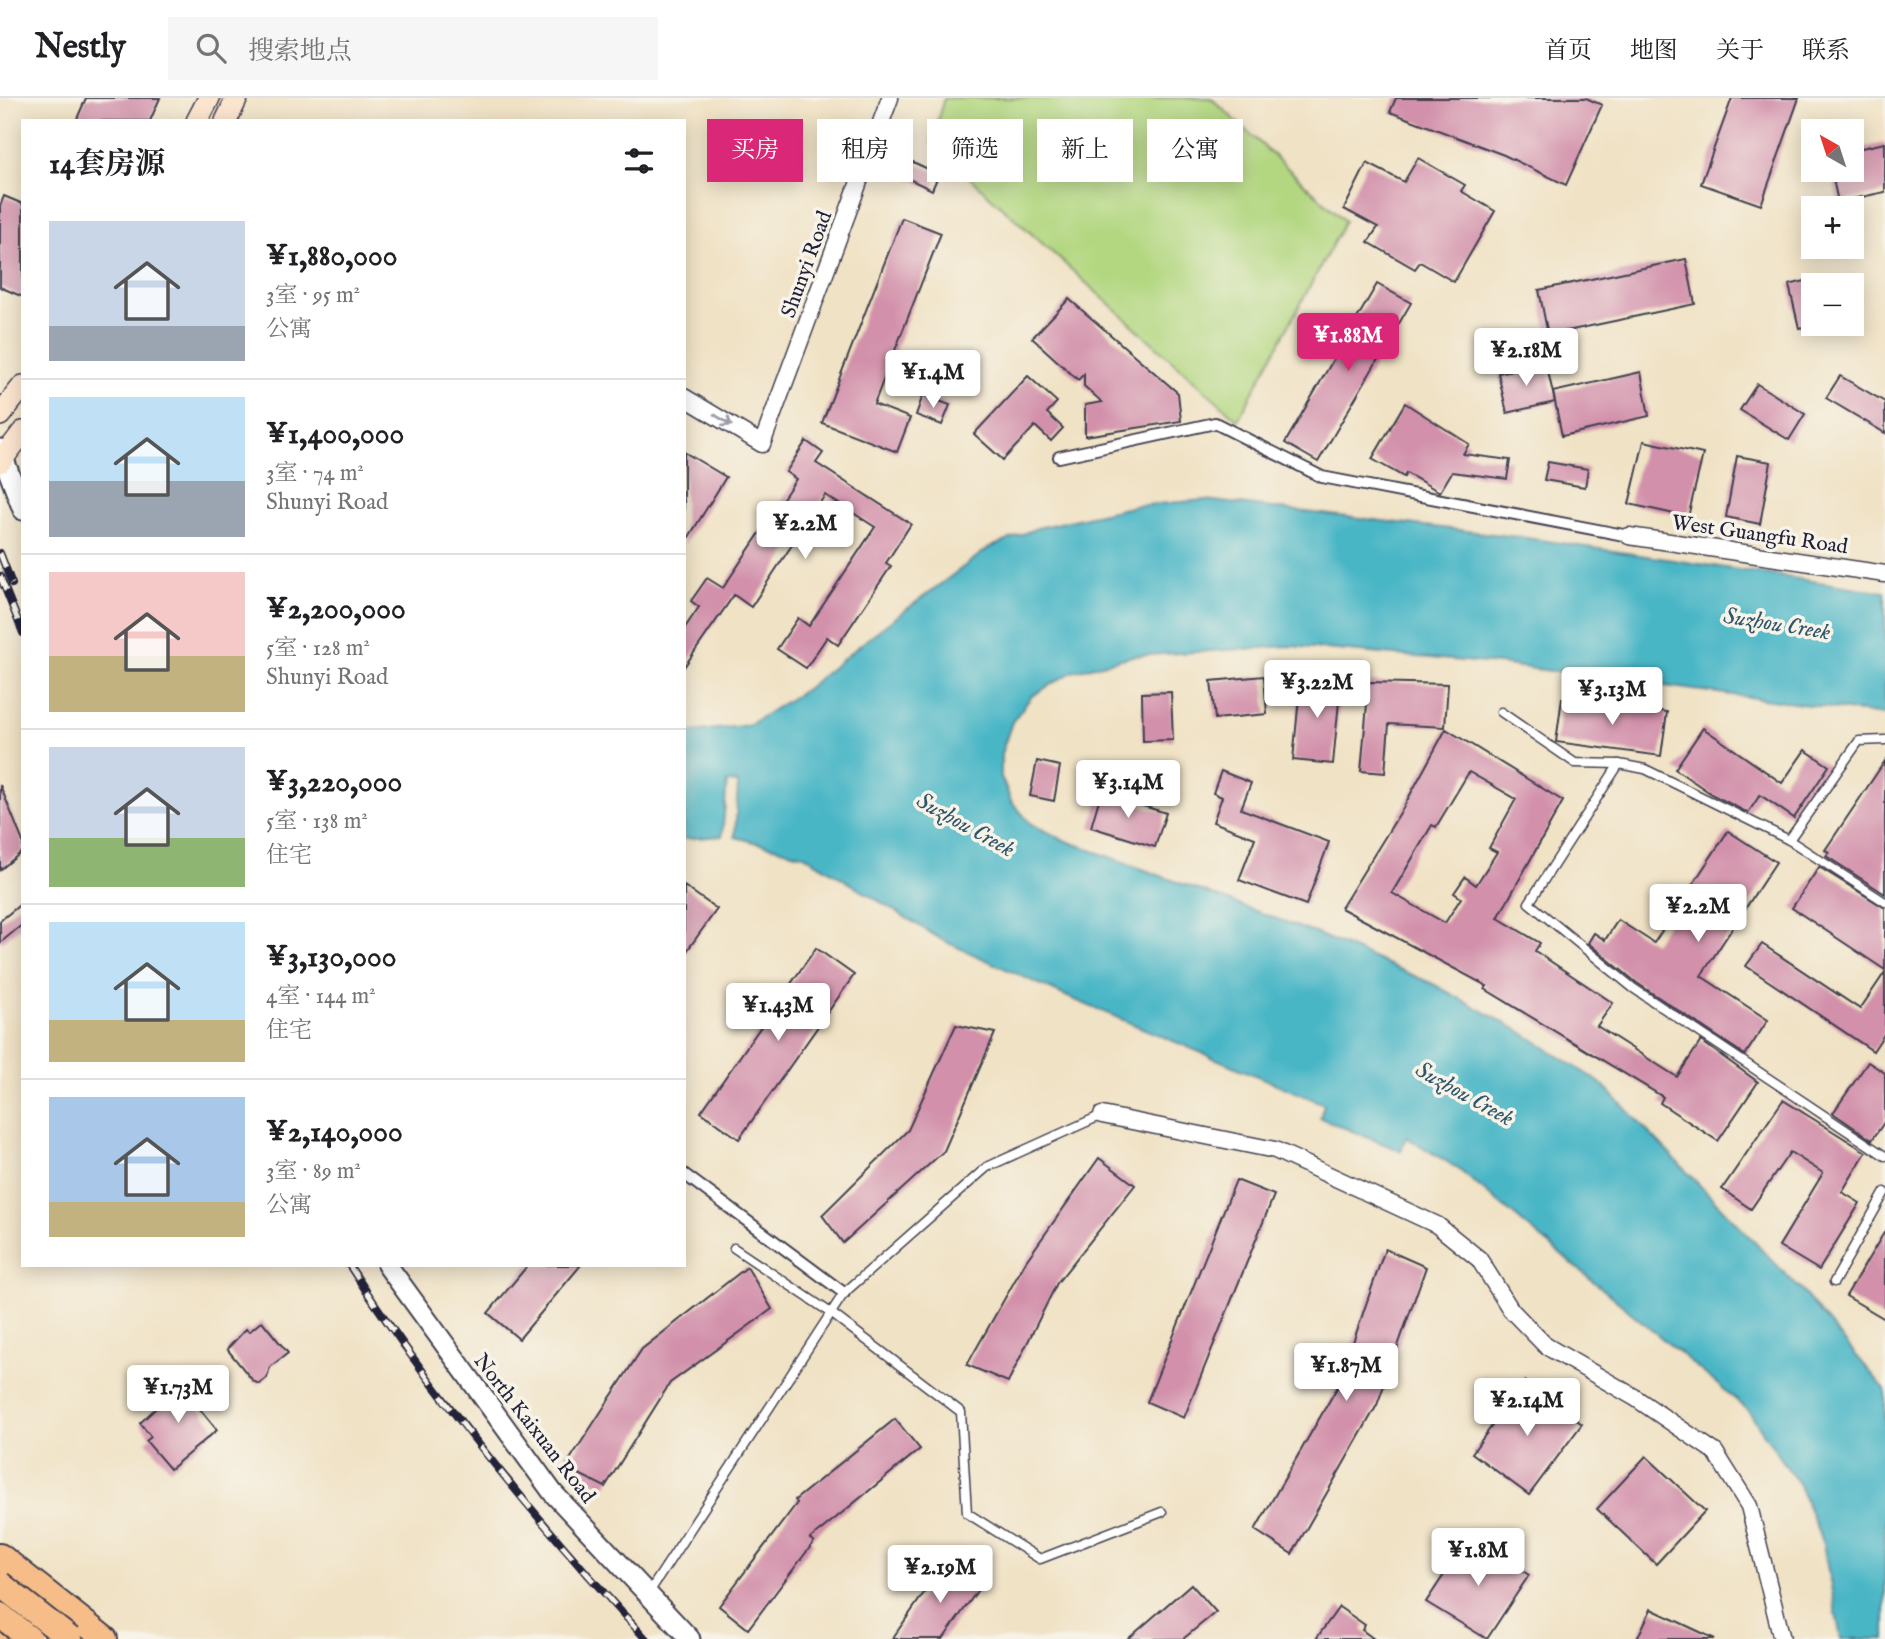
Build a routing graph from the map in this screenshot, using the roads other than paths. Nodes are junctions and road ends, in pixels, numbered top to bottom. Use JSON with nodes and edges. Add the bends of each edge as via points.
{"nodes":[{"id":1,"x":890,"y":98,"type":"edge"},
{"id":2,"x":204,"y":107,"type":"edge"},
{"id":3,"x":232,"y":114,"type":"edge"},
{"id":4,"x":21,"y":389,"type":"edge"},
{"id":5,"x":686,"y":398,"type":"edge"},
{"id":6,"x":0,"y":415,"type":"edge"},
{"id":7,"x":21,"y":434,"type":"edge"},
{"id":8,"x":1,"y":457,"type":"edge"},
{"id":9,"x":1059,"y":457,"type":"dead end"},
{"id":10,"x":21,"y":505,"type":"edge"},
{"id":11,"x":1629,"y":536,"type":"joint"},
{"id":12,"x":1885,"y":574,"type":"edge"},
{"id":13,"x":1501,"y":712,"type":"dead end"},
{"id":14,"x":1885,"y":740,"type":"edge"},
{"id":15,"x":1619,"y":764,"type":"junction"},
{"id":16,"x":1789,"y":840,"type":"junction"},
{"id":17,"x":1885,"y":902,"type":"edge"},
{"id":18,"x":1102,"y":1115,"type":"joint"},
{"id":19,"x":1885,"y":1156,"type":"edge"},
{"id":20,"x":686,"y":1175,"type":"edge"},
{"id":21,"x":1885,"y":1192,"type":"edge"},
{"id":22,"x":734,"y":1248,"type":"dead end"},
{"id":23,"x":388,"y":1267,"type":"edge"},
{"id":24,"x":1834,"y":1282,"type":"dead end"},
{"id":25,"x":844,"y":1293,"type":"junction"},
{"id":26,"x":831,"y":1313,"type":"junction"},
{"id":27,"x":1163,"y":1512,"type":"dead end"},
{"id":28,"x":0,"y":1556,"type":"edge"},
{"id":29,"x":0,"y":1584,"type":"edge"},
{"id":30,"x":648,"y":1594,"type":"junction"},
{"id":31,"x":45,"y":1602,"type":"dead end"},
{"id":32,"x":0,"y":1615,"type":"edge"},
{"id":33,"x":18,"y":1639,"type":"edge"},
{"id":34,"x":30,"y":1639,"type":"edge"},
{"id":35,"x":70,"y":1639,"type":"edge"},
{"id":36,"x":105,"y":1639,"type":"edge"},
{"id":37,"x":690,"y":1639,"type":"edge"},
{"id":38,"x":1782,"y":1639,"type":"edge"}],
"edges":[{"from":5,"to":1,"type":"street","name":"Shunyi Road","one_way":true,"via":[[762,444]]},
{"from":2,"to":3,"type":"street"},
{"from":4,"to":6,"type":"main road"},
{"from":7,"to":8,"type":"main road"},
{"from":8,"to":10,"type":"street"},
{"from":9,"to":11,"type":"street","via":[[1215,423],[1322,477]]},
{"from":11,"to":12,"type":"street","name":"West Guangfu Road"},
{"from":13,"to":15,"type":"lane","via":[[1575,763]]},
{"from":14,"to":16,"type":"lane","via":[[1859,741]]},
{"from":15,"to":16,"type":"lane","via":[[1645,769]]},
{"from":15,"to":19,"type":"lane","via":[[1529,903],[1633,988]]},
{"from":16,"to":17,"type":"lane"},
{"from":18,"to":25,"type":"lane","via":[[987,1167]]},
{"from":18,"to":38,"type":"street","via":[[1275,1150],[1437,1225],[1479,1259],[1511,1310],[1546,1346],[1634,1397],[1715,1452],[1749,1506]]},
{"from":20,"to":25,"type":"street"},
{"from":21,"to":24,"type":"lane"},
{"from":22,"to":26,"type":"lane"},
{"from":23,"to":30,"type":"street","name":"North Kaixuan Road","via":[[553,1493]]},
{"from":25,"to":26,"type":"lane"},
{"from":26,"to":27,"type":"lane","via":[[961,1412],[967,1513],[1040,1559]]},
{"from":26,"to":30,"type":"lane"},
{"from":28,"to":36,"type":"highway"},
{"from":29,"to":35,"type":"highway","bridge":true},
{"from":30,"to":37,"type":"street","name":"North Kaixuan Road"},
{"from":31,"to":33,"type":"lane"},
{"from":32,"to":34,"type":"highway","bridge":true}]}
